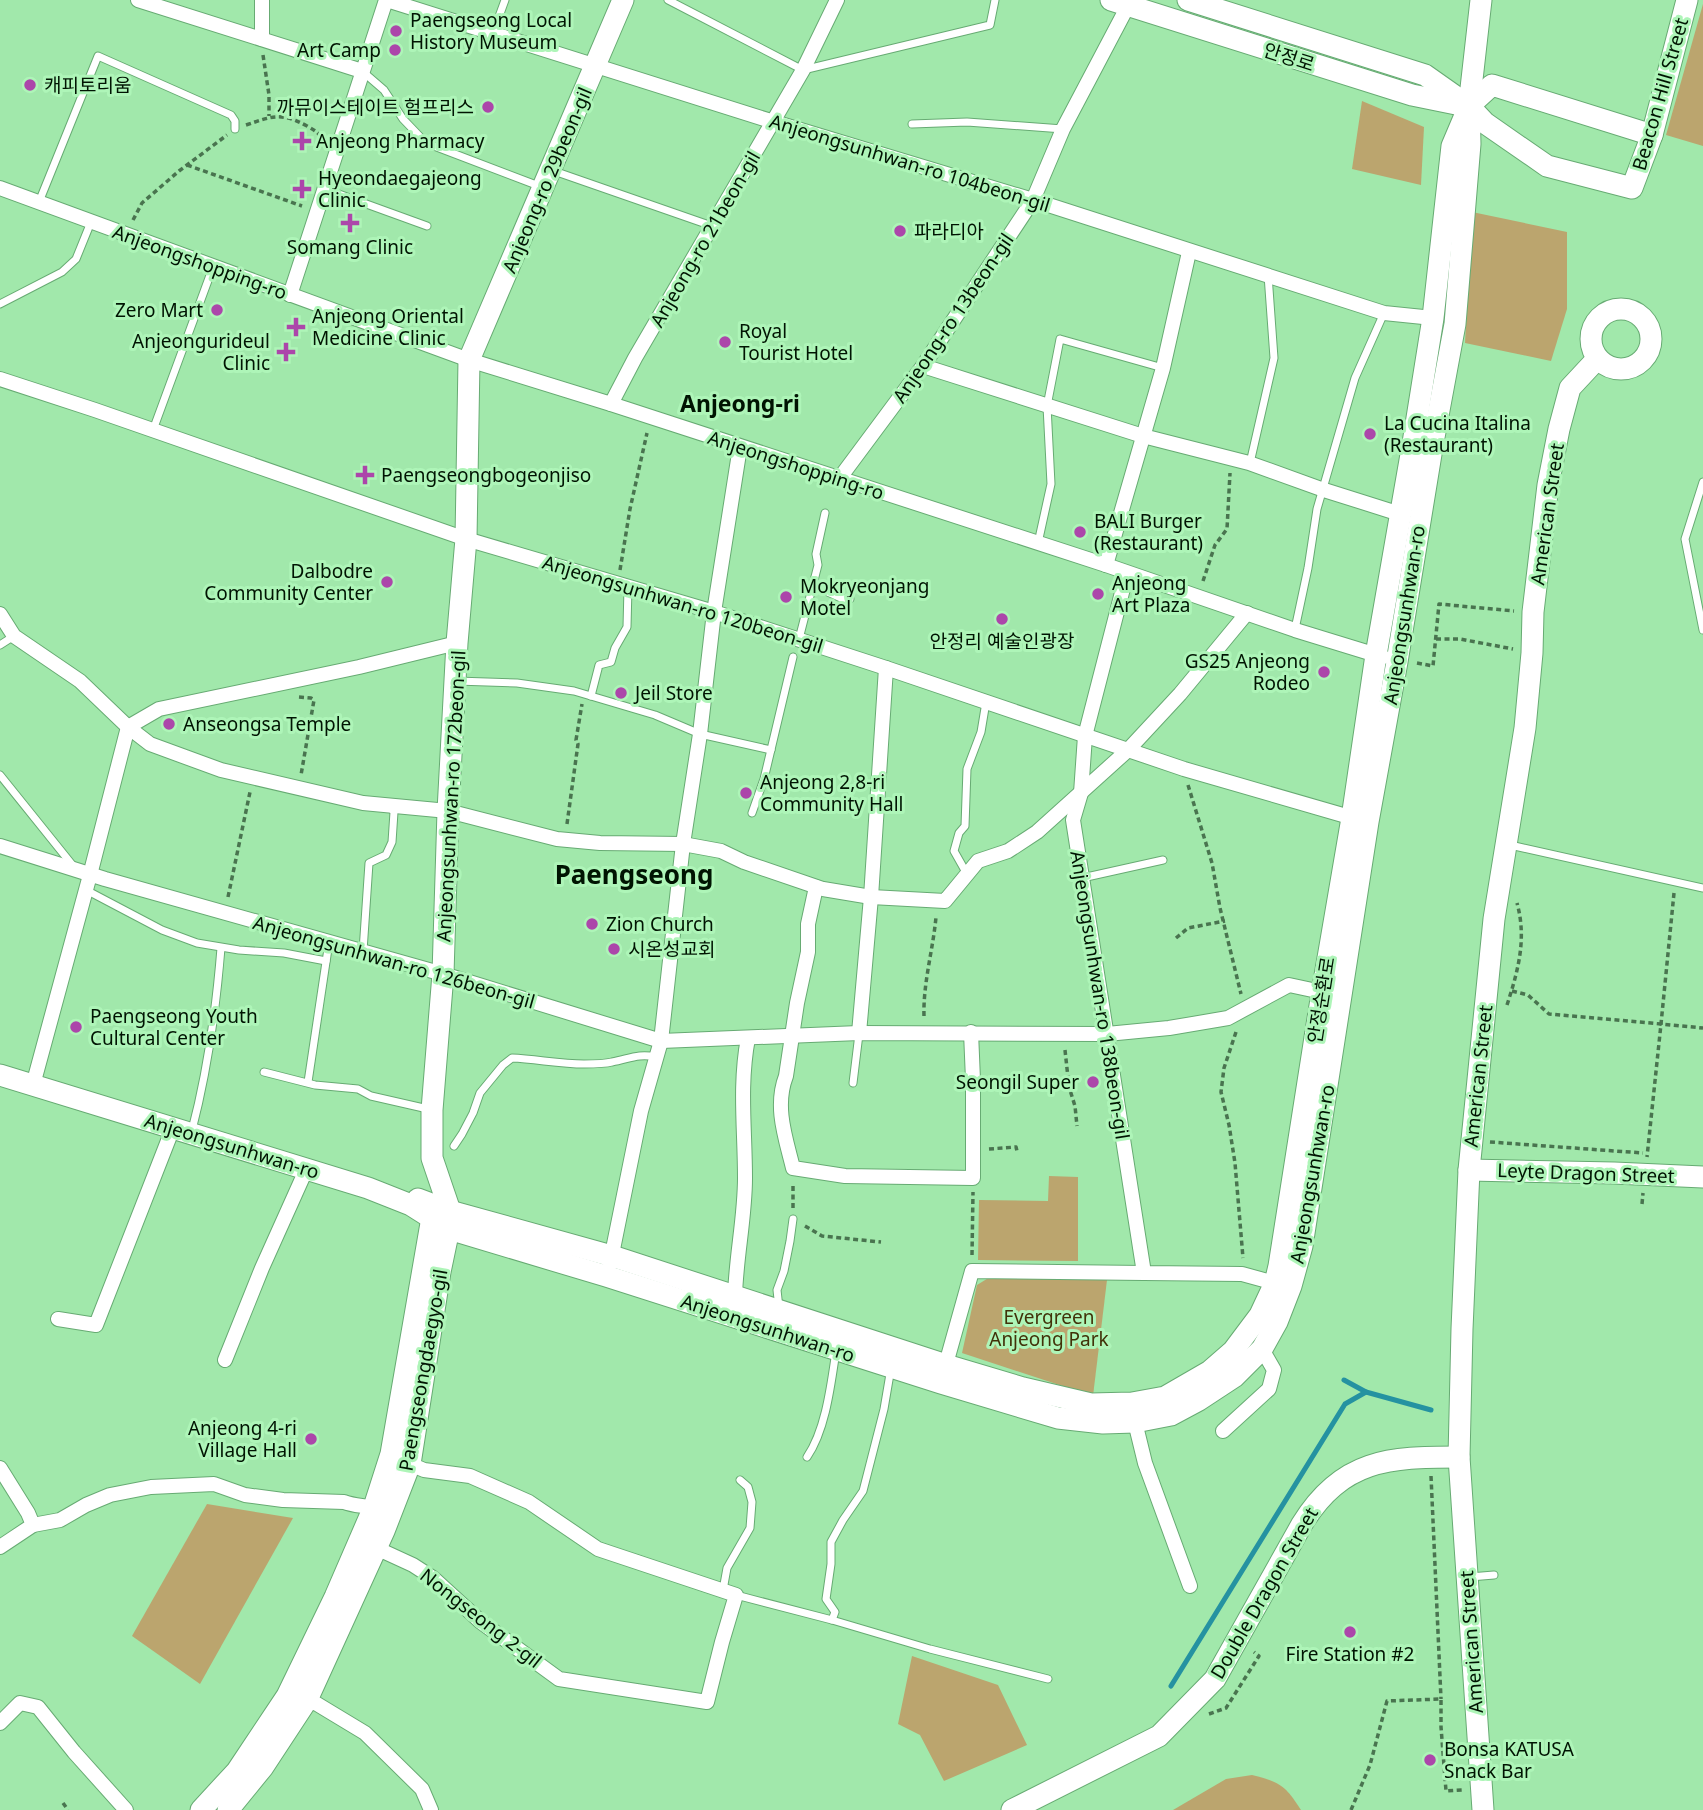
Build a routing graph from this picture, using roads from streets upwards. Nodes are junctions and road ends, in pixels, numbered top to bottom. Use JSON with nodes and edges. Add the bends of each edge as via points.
{"nodes":[{"id":1,"x":138,"y":0,"type":"edge"},
{"id":2,"x":262,"y":0,"type":"edge"},
{"id":3,"x":387,"y":0,"type":"edge"},
{"id":4,"x":623,"y":0,"type":"edge"},
{"id":5,"x":837,"y":0,"type":"edge"},
{"id":6,"x":1188,"y":0,"type":"edge"},
{"id":7,"x":1481,"y":0,"type":"edge"},
{"id":8,"x":1686,"y":0,"type":"edge"},
{"id":9,"x":1124,"y":2,"type":"edge"},
{"id":10,"x":262,"y":39,"type":"junction"},
{"id":11,"x":596,"y":66,"type":"junction"},
{"id":12,"x":362,"y":71,"type":"junction"},
{"id":13,"x":1469,"y":106,"type":"junction"},
{"id":14,"x":774,"y":122,"type":"junction"},
{"id":15,"x":1652,"y":135,"type":"junction"},
{"id":16,"x":0,"y":188,"type":"edge"},
{"id":17,"x":1033,"y":200,"type":"junction"},
{"id":18,"x":1189,"y":252,"type":"junction"},
{"id":19,"x":290,"y":295,"type":"junction"},
{"id":20,"x":1433,"y":318,"type":"junction"},
{"id":21,"x":1597,"y":359,"type":"dead end"},
{"id":22,"x":469,"y":360,"type":"junction"},
{"id":23,"x":923,"y":366,"type":"junction"},
{"id":24,"x":0,"y":379,"type":"edge"},
{"id":25,"x":611,"y":404,"type":"junction"},
{"id":26,"x":1143,"y":436,"type":"junction"},
{"id":27,"x":740,"y":447,"type":"junction"},
{"id":28,"x":839,"y":479,"type":"junction"},
{"id":29,"x":1400,"y":513,"type":"junction"},
{"id":30,"x":466,"y":539,"type":"junction"},
{"id":31,"x":1105,"y":565,"type":"junction"},
{"id":32,"x":1127,"y":573,"type":"junction"},
{"id":33,"x":714,"y":612,"type":"junction"},
{"id":34,"x":1247,"y":613,"type":"junction"},
{"id":35,"x":0,"y":614,"type":"edge"},
{"id":36,"x":0,"y":628,"type":"edge"},
{"id":37,"x":14,"y":636,"type":"junction"},
{"id":38,"x":457,"y":643,"type":"junction"},
{"id":39,"x":1376,"y":655,"type":"junction"},
{"id":40,"x":1402,"y":662,"type":"junction"},
{"id":41,"x":887,"y":668,"type":"junction"},
{"id":42,"x":128,"y":727,"type":"junction"},
{"id":43,"x":1085,"y":736,"type":"junction"},
{"id":44,"x":1128,"y":750,"type":"junction"},
{"id":45,"x":1081,"y":793,"type":"junction"},
{"id":46,"x":448,"y":811,"type":"junction"},
{"id":47,"x":1360,"y":820,"type":"junction"},
{"id":48,"x":684,"y":844,"type":"junction"},
{"id":49,"x":0,"y":846,"type":"edge"},
{"id":50,"x":84,"y":873,"type":"junction"},
{"id":51,"x":816,"y":887,"type":"junction"},
{"id":52,"x":871,"y":897,"type":"junction"},
{"id":53,"x":443,"y":974,"type":"junction"},
{"id":54,"x":1332,"y":995,"type":"junction"},
{"id":55,"x":971,"y":1032,"type":"junction"},
{"id":56,"x":859,"y":1033,"type":"junction"},
{"id":57,"x":1107,"y":1034,"type":"junction"},
{"id":58,"x":792,"y":1037,"type":"junction"},
{"id":59,"x":748,"y":1038,"type":"junction"},
{"id":60,"x":661,"y":1041,"type":"junction"},
{"id":61,"x":0,"y":1075,"type":"edge"},
{"id":62,"x":33,"y":1085,"type":"junction"},
{"id":63,"x":182,"y":1131,"type":"junction"},
{"id":64,"x":306,"y":1170,"type":"junction"},
{"id":65,"x":1469,"y":1170,"type":"junction"},
{"id":66,"x":1703,"y":1177,"type":"edge"},
{"id":67,"x":441,"y":1216,"type":"junction"},
{"id":68,"x":609,"y":1266,"type":"junction"},
{"id":69,"x":1144,"y":1273,"type":"junction"},
{"id":70,"x":1283,"y":1285,"type":"junction"},
{"id":71,"x":735,"y":1296,"type":"junction"},
{"id":72,"x":58,"y":1319,"type":"dead end"},
{"id":73,"x":1262,"y":1349,"type":"junction"},
{"id":74,"x":225,"y":1360,"type":"dead end"},
{"id":75,"x":944,"y":1374,"type":"junction"},
{"id":76,"x":1135,"y":1422,"type":"junction"},
{"id":77,"x":1223,"y":1431,"type":"dead end"},
{"id":78,"x":410,"y":1464,"type":"junction"},
{"id":79,"x":1460,"y":1467,"type":"junction"},
{"id":80,"x":0,"y":1468,"type":"edge"},
{"id":81,"x":381,"y":1511,"type":"junction"},
{"id":82,"x":33,"y":1525,"type":"junction"},
{"id":83,"x":0,"y":1547,"type":"edge"},
{"id":84,"x":376,"y":1548,"type":"junction"},
{"id":85,"x":1191,"y":1586,"type":"dead end"},
{"id":86,"x":298,"y":1696,"type":"junction"},
{"id":87,"x":0,"y":1723,"type":"edge"},
{"id":88,"x":125,"y":1810,"type":"edge"},
{"id":89,"x":201,"y":1810,"type":"edge"},
{"id":90,"x":228,"y":1810,"type":"edge"},
{"id":91,"x":431,"y":1810,"type":"edge"},
{"id":92,"x":1012,"y":1810,"type":"edge"},
{"id":93,"x":1483,"y":1810,"type":"edge"}],
"edges":[{"from":1,"to":10,"type":"street"},
{"from":2,"to":10,"type":"street"},
{"from":3,"to":11,"type":"street","name":"Anjeongsunhwan-ro 104beon-gil"},
{"from":3,"to":12,"type":"street"},
{"from":4,"to":11,"type":"main road","name":"Anjeong-ro 29beon-gil"},
{"from":5,"to":14,"type":"street","name":"Anjeong-ro 21beon-gil"},
{"from":6,"to":13,"type":"main road","via":[[1425,75]]},
{"from":7,"to":13,"type":"main road","name":"Anjeongsunhwan-ro"},
{"from":8,"to":15,"type":"main road","name":"Beacon Hill Street"},
{"from":9,"to":13,"type":"main road","name":"안정로","via":[[1412,95]]},
{"from":9,"to":17,"type":"street","name":"Anjeong-ro 13beon-gil"},
{"from":10,"to":12,"type":"street"},
{"from":11,"to":14,"type":"street","name":"Anjeongsunhwan-ro 104beon-gil"},
{"from":11,"to":22,"type":"main road","name":"Anjeong-ro 29beon-gil"},
{"from":12,"to":19,"type":"street"},
{"from":13,"to":15,"type":"main road","via":[[1492,85]]},
{"from":13,"to":15,"type":"main road","name":"Beacon Hill Street","via":[[1485,123],[1547,166],[1632,188]]},
{"from":13,"to":20,"type":"main road","via":[[1452,146]]},
{"from":13,"to":40,"type":"main road","name":"Anjeongsunhwan-ro","via":[[1455,324],[1424,495]]},
{"from":14,"to":17,"type":"street","name":"Anjeongsunhwan-ro 104beon-gil"},
{"from":14,"to":25,"type":"street","name":"Anjeong-ro 21beon-gil"},
{"from":16,"to":19,"type":"street","name":"Anjeongshopping-ro"},
{"from":17,"to":18,"type":"street","name":"Anjeongsunhwan-ro 104beon-gil"},
{"from":17,"to":23,"type":"street","name":"Anjeong-ro 13beon-gil"},
{"from":18,"to":20,"type":"street","name":"Anjeongsunhwan-ro 104beon-gil","via":[[1384,313]]},
{"from":18,"to":26,"type":"street"},
{"from":19,"to":22,"type":"street","name":"Anjeongshopping-ro"},
{"from":20,"to":29,"type":"main road"},
{"from":21,"to":65,"type":"main road","name":"American Street","via":[[1570,388],[1548,485],[1525,728],[1494,919]]},
{"from":22,"to":25,"type":"street","name":"Anjeongshopping-ro"},
{"from":22,"to":30,"type":"main road","name":"Anjeongsunhwan-ro 172beon-gil"},
{"from":23,"to":26,"type":"street"},
{"from":23,"to":28,"type":"street","name":"Anjeong-ro 13beon-gil"},
{"from":24,"to":30,"type":"street","name":"Anjeongsunhwan-ro 120beon-gil"},
{"from":25,"to":27,"type":"street","name":"Anjeongshopping-ro"},
{"from":26,"to":29,"type":"street","via":[[1249,463]]},
{"from":26,"to":31,"type":"street"},
{"from":27,"to":28,"type":"street","name":"Anjeongshopping-ro"},
{"from":27,"to":33,"type":"street"},
{"from":28,"to":31,"type":"street","name":"Anjeongshopping-ro"},
{"from":29,"to":39,"type":"main road"},
{"from":30,"to":33,"type":"street","name":"Anjeongsunhwan-ro 120beon-gil"},
{"from":30,"to":38,"type":"main road","name":"Anjeongsunhwan-ro 172beon-gil"},
{"from":31,"to":32,"type":"street","name":"Anjeongshopping-ro"},
{"from":32,"to":34,"type":"street","name":"Anjeongshopping-ro"},
{"from":32,"to":43,"type":"street","name":"Anjeongsunhwan-ro 138beon-gil"},
{"from":33,"to":41,"type":"street","name":"Anjeongsunhwan-ro 120beon-gil"},
{"from":33,"to":48,"type":"street"},
{"from":34,"to":39,"type":"street","name":"Anjeongshopping-ro"},
{"from":34,"to":44,"type":"street"},
{"from":35,"to":37,"type":"street"},
{"from":36,"to":37,"type":"street"},
{"from":37,"to":42,"type":"street","via":[[80,681]]},
{"from":38,"to":42,"type":"street","via":[[159,709]]},
{"from":38,"to":46,"type":"main road","name":"Anjeongsunhwan-ro 172beon-gil"},
{"from":39,"to":40,"type":"street","name":"Anjeongshopping-ro"},
{"from":39,"to":47,"type":"main road"},
{"from":40,"to":47,"type":"main road","name":"Anjeongsunhwan-ro"},
{"from":41,"to":43,"type":"street","name":"Anjeongsunhwan-ro 120beon-gil"},
{"from":41,"to":52,"type":"street"},
{"from":42,"to":46,"type":"street","via":[[150,744],[221,770],[363,803]]},
{"from":42,"to":50,"type":"street"},
{"from":43,"to":44,"type":"street","name":"Anjeongsunhwan-ro 120beon-gil"},
{"from":43,"to":45,"type":"street","name":"Anjeongsunhwan-ro 138beon-gil"},
{"from":44,"to":45,"type":"street"},
{"from":44,"to":47,"type":"street","name":"Anjeongsunhwan-ro 120beon-gil"},
{"from":45,"to":52,"type":"street","via":[[1008,851],[978,861],[945,901]]},
{"from":45,"to":57,"type":"street","name":"Anjeongsunhwan-ro 138beon-gil","via":[[1073,820]]},
{"from":46,"to":48,"type":"street","via":[[564,840]]},
{"from":46,"to":53,"type":"main road","name":"Anjeongsunhwan-ro 172beon-gil"},
{"from":47,"to":54,"type":"main road","name":"Anjeongsunhwan-ro"},
{"from":48,"to":51,"type":"street","via":[[721,851]]},
{"from":48,"to":60,"type":"street"},
{"from":49,"to":50,"type":"street","name":"Anjeongsunhwan-ro 126beon-gil"},
{"from":50,"to":53,"type":"street","name":"Anjeongsunhwan-ro 126beon-gil"},
{"from":50,"to":62,"type":"street","via":[[86,890]]},
{"from":51,"to":52,"type":"street"},
{"from":51,"to":58,"type":"street"},
{"from":52,"to":56,"type":"street"},
{"from":53,"to":60,"type":"street","name":"Anjeongsunhwan-ro 126beon-gil"},
{"from":53,"to":67,"type":"main road","name":"Anjeongsunhwan-ro 172beon-gil","via":[[432,1110],[432,1158]]},
{"from":54,"to":57,"type":"street","name":"Anjeongsunhwan-ro 126beon-gil","via":[[1289,985],[1228,1018]]},
{"from":54,"to":70,"type":"main road","name":"Anjeongsunhwan-ro","via":[[1302,1245]]},
{"from":55,"to":56,"type":"street","name":"Anjeongsunhwan-ro 126beon-gil"},
{"from":55,"to":57,"type":"street","name":"Anjeongsunhwan-ro 126beon-gil"},
{"from":55,"to":58,"type":"street","via":[[973,1178],[845,1175],[793,1168],[781,1121],[782,1085]]},
{"from":56,"to":58,"type":"street","name":"Anjeongsunhwan-ro 126beon-gil"},
{"from":57,"to":69,"type":"street","name":"Anjeongsunhwan-ro 138beon-gil"},
{"from":58,"to":59,"type":"street","name":"Anjeongsunhwan-ro 126beon-gil"},
{"from":59,"to":60,"type":"street","name":"Anjeongsunhwan-ro 126beon-gil"},
{"from":59,"to":71,"type":"street","name":"Anjeongsunhwan-ro","via":[[742,1084],[745,1180]]},
{"from":60,"to":68,"type":"street","via":[[640,1111]]},
{"from":61,"to":62,"type":"main road","name":"Anjeongsunhwan-ro"},
{"from":62,"to":63,"type":"main road","name":"Anjeongsunhwan-ro"},
{"from":63,"to":64,"type":"main road","name":"Anjeongsunhwan-ro"},
{"from":63,"to":72,"type":"street","via":[[96,1325]]},
{"from":64,"to":67,"type":"main road","name":"Anjeongsunhwan-ro"},
{"from":64,"to":74,"type":"street"},
{"from":65,"to":66,"type":"main road","name":"Leyte Dragon Street"},
{"from":65,"to":79,"type":"main road","name":"American Street"},
{"from":67,"to":68,"type":"main road","name":"Anjeongsunhwan-ro"},
{"from":67,"to":78,"type":"main road","name":"Paengseongdaegyo-gil","via":[[440,1272]]},
{"from":67,"to":81,"type":"main road"},
{"from":68,"to":71,"type":"main road"},
{"from":68,"to":75,"type":"main road","name":"Anjeongsunhwan-ro","via":[[836,1350],[891,1367]]},
{"from":69,"to":70,"type":"street","via":[[1242,1274]]},
{"from":69,"to":75,"type":"street","via":[[972,1271]]},
{"from":70,"to":73,"type":"main road","name":"Anjeongsunhwan-ro","via":[[1277,1322]]},
{"from":70,"to":75,"type":"main road","via":[[1233,1351],[1210,1371],[1165,1397],[1091,1404]]},
{"from":71,"to":75,"type":"main road"},
{"from":73,"to":76,"type":"main road","name":"Anjeongsunhwan-ro","via":[[1234,1377],[1199,1400],[1171,1415]]},
{"from":73,"to":77,"type":"street","via":[[1274,1370],[1269,1389]]},
{"from":75,"to":76,"type":"main road","name":"Anjeongsunhwan-ro","via":[[1058,1418]]},
{"from":76,"to":85,"type":"street","via":[[1145,1463]]},
{"from":78,"to":81,"type":"main road","name":"Paengseongdaegyo-gil"},
{"from":78,"to":84,"type":"street","name":"Nongseong 2-gil","via":[[470,1476],[529,1502],[598,1549],[730,1593],[708,1702],[559,1679],[481,1622],[433,1578]]},
{"from":79,"to":92,"type":"main road","name":"Double Dragon Street","via":[[1390,1461],[1346,1476],[1331,1487],[1302,1524],[1215,1679],[1187,1708],[1159,1736]]},
{"from":79,"to":93,"type":"main road","name":"American Street"},
{"from":80,"to":82,"type":"street"},
{"from":81,"to":82,"type":"street","via":[[344,1502],[245,1495],[214,1485],[151,1487],[110,1495],[60,1520]]},
{"from":81,"to":84,"type":"main road","name":"Paengseongdaegyo-gil"},
{"from":81,"to":86,"type":"main road","via":[[335,1597]]},
{"from":82,"to":83,"type":"street"},
{"from":84,"to":86,"type":"main road","name":"Paengseongdaegyo-gil"},
{"from":86,"to":89,"type":"main road"},
{"from":86,"to":90,"type":"main road","name":"Paengseongdaegyo-gil","via":[[263,1767]]},
{"from":86,"to":91,"type":"street","via":[[365,1733],[422,1790]]},
{"from":87,"to":88,"type":"street","via":[[20,1703],[38,1707]]}]}
